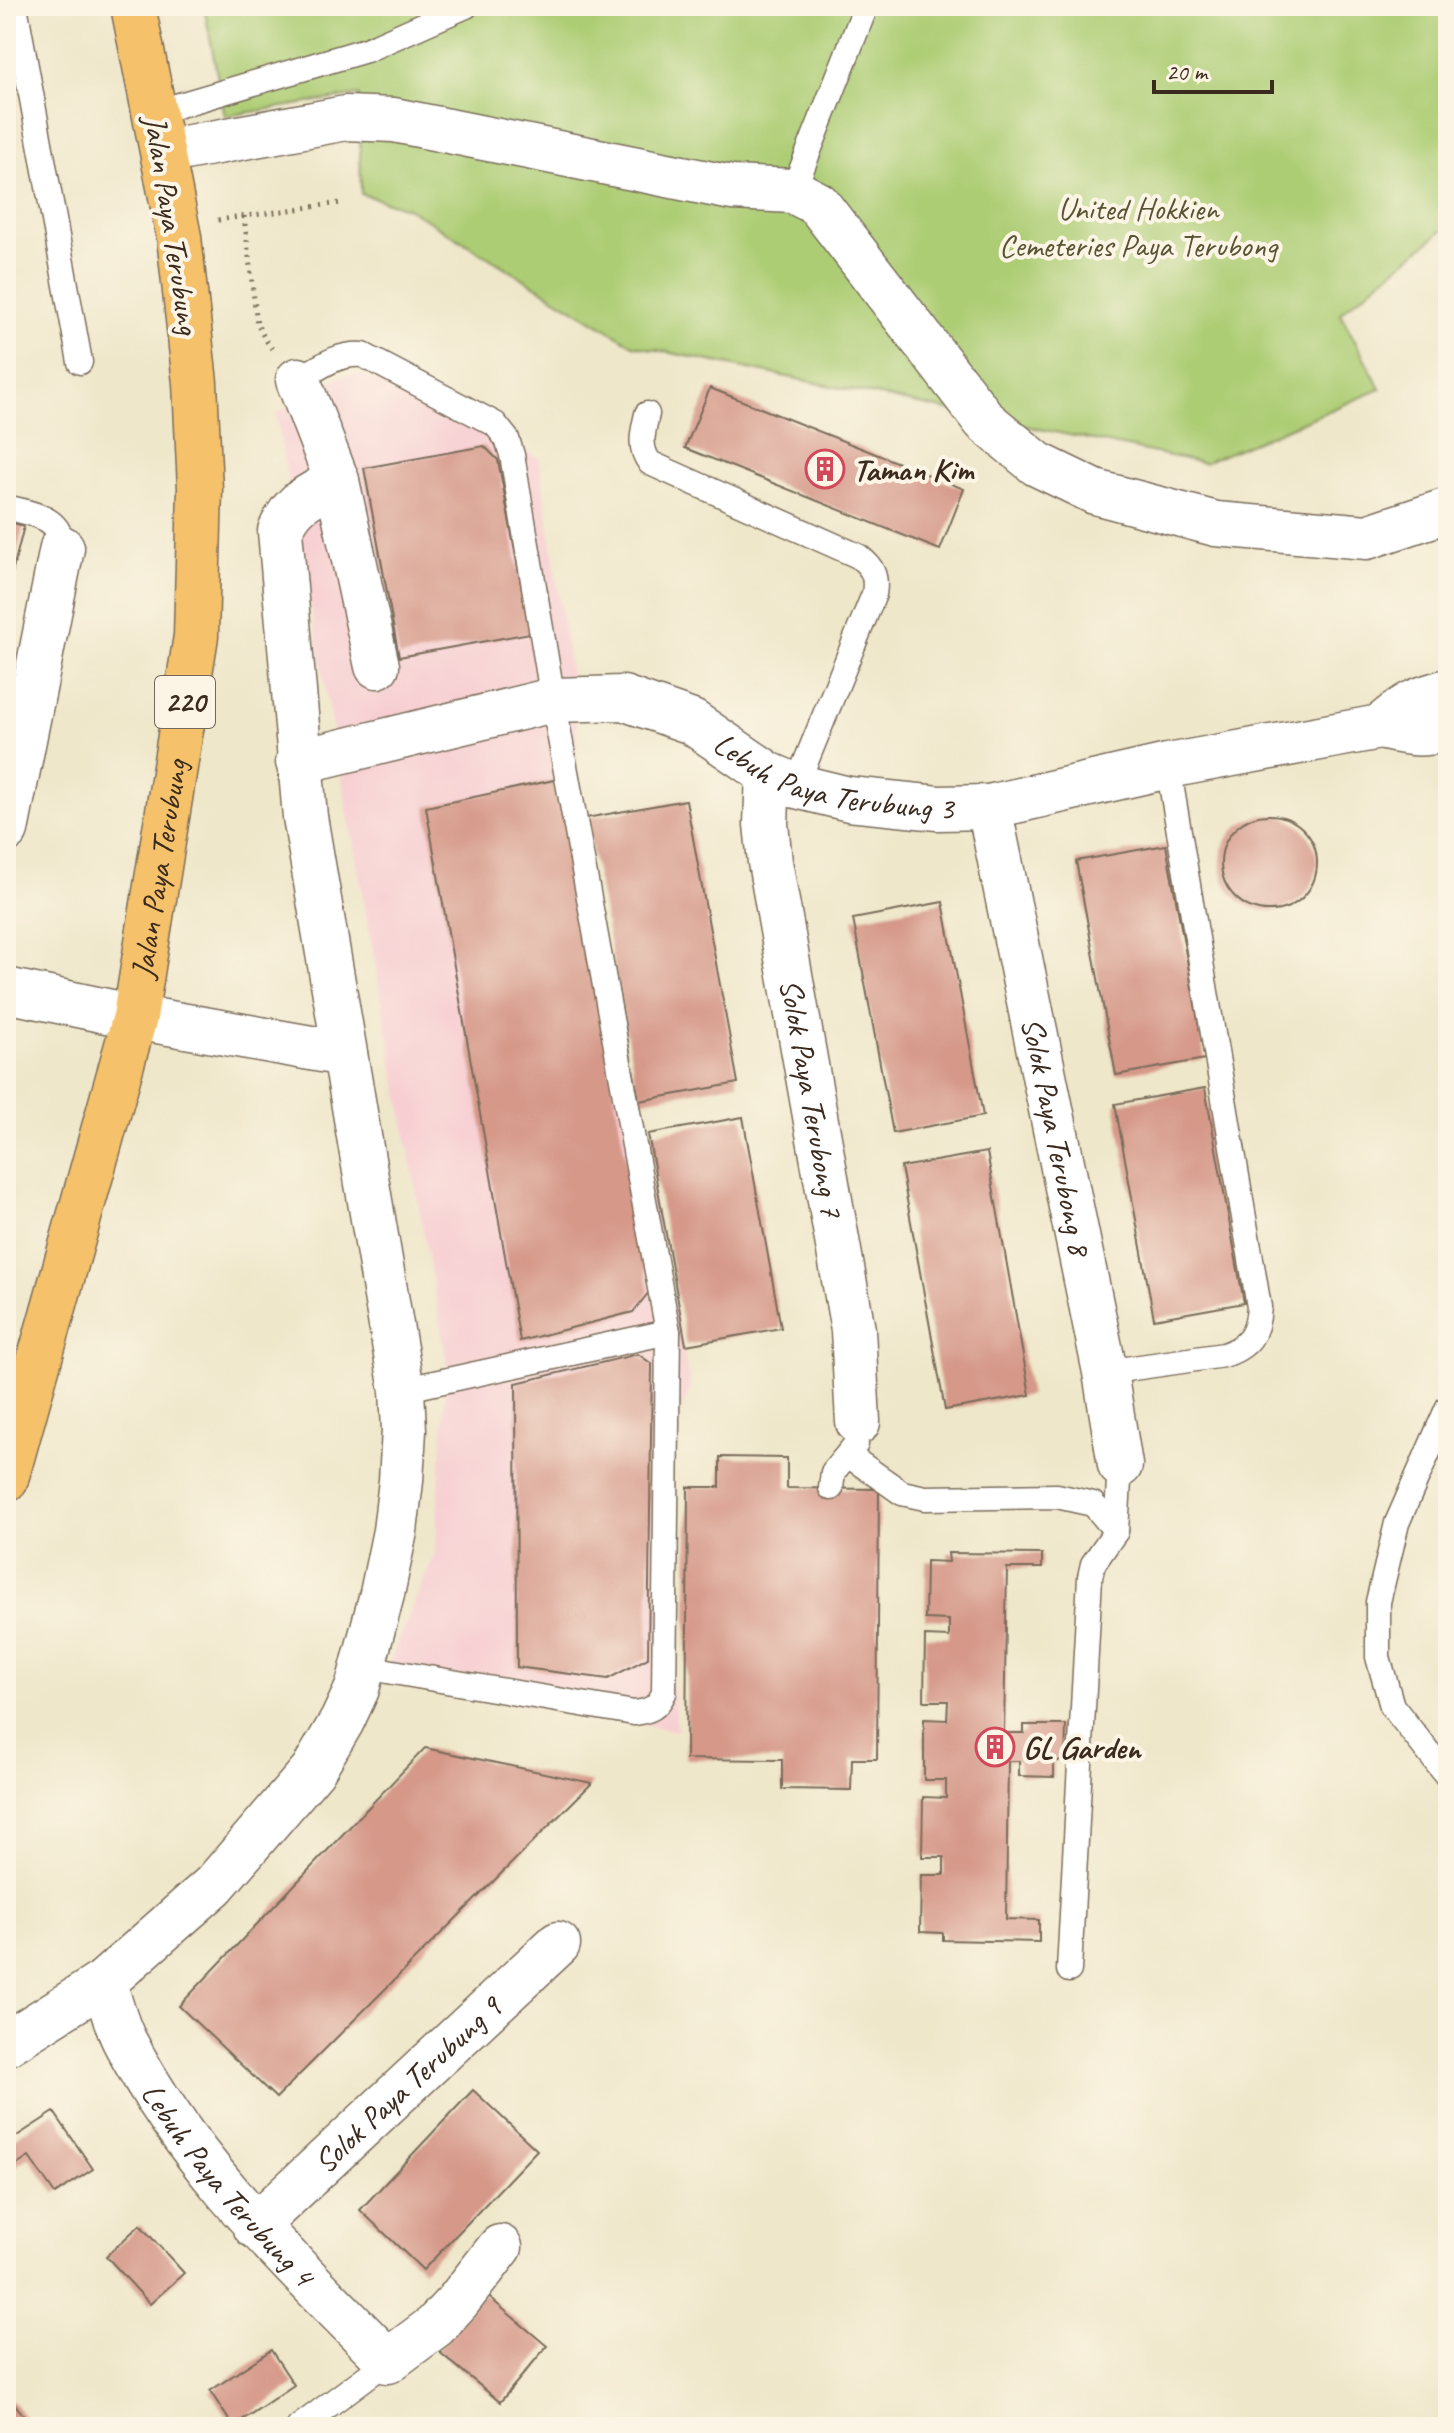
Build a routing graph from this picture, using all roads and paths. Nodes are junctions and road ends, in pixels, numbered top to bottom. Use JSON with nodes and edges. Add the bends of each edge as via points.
{"nodes":[{"id":1,"x":15,"y":6,"type":"edge"},
{"id":2,"x":133,"y":6,"type":"edge"},
{"id":3,"x":466,"y":6,"type":"edge"},
{"id":4,"x":866,"y":6,"type":"edge"},
{"id":5,"x":160,"y":132,"type":"junction"},
{"id":6,"x":793,"y":191,"type":"junction"},
{"id":7,"x":340,"y":203,"type":"dead end"},
{"id":8,"x":244,"y":216,"type":"junction"},
{"id":9,"x":177,"y":226,"type":"junction"},
{"id":10,"x":80,"y":362,"type":"dead end"},
{"id":11,"x":298,"y":380,"type":"junction"},
{"id":12,"x":647,"y":414,"type":"dead end"},
{"id":13,"x":337,"y":481,"type":"junction"},
{"id":14,"x":6,"y":507,"type":"edge"},
{"id":15,"x":1448,"y":510,"type":"edge"},
{"id":16,"x":62,"y":548,"type":"joint"},
{"id":17,"x":377,"y":666,"type":"dead end"},
{"id":18,"x":1448,"y":691,"type":"edge"},
{"id":19,"x":553,"y":700,"type":"junction"},
{"id":20,"x":1380,"y":727,"type":"junction"},
{"id":21,"x":1448,"y":729,"type":"edge"},
{"id":22,"x":298,"y":762,"type":"junction"},
{"id":23,"x":1168,"y":766,"type":"junction"},
{"id":24,"x":782,"y":780,"type":"junction"},
{"id":25,"x":989,"y":807,"type":"junction"},
{"id":26,"x":6,"y":830,"type":"edge"},
{"id":27,"x":6,"y":990,"type":"edge"},
{"id":28,"x":135,"y":1017,"type":"junction"},
{"id":29,"x":345,"y":1054,"type":"junction"},
{"id":30,"x":668,"y":1332,"type":"junction"},
{"id":31,"x":1105,"y":1372,"type":"junction"},
{"id":32,"x":402,"y":1390,"type":"junction"},
{"id":33,"x":1448,"y":1407,"type":"edge"},
{"id":34,"x":853,"y":1438,"type":"junction"},
{"id":35,"x":1120,"y":1465,"type":"joint"},
{"id":36,"x":6,"y":1479,"type":"edge"},
{"id":37,"x":831,"y":1488,"type":"dead end"},
{"id":38,"x":1116,"y":1531,"type":"junction"},
{"id":39,"x":364,"y":1667,"type":"junction"},
{"id":40,"x":1448,"y":1777,"type":"edge"},
{"id":41,"x":558,"y":1944,"type":"dead end"},
{"id":42,"x":1069,"y":1970,"type":"dead end"},
{"id":43,"x":104,"y":1982,"type":"junction"},
{"id":44,"x":6,"y":2044,"type":"edge"},
{"id":45,"x":255,"y":2226,"type":"junction"},
{"id":46,"x":500,"y":2247,"type":"dead end"},
{"id":47,"x":388,"y":2361,"type":"junction"},
{"id":48,"x":299,"y":2427,"type":"edge"}],
"edges":[{"from":1,"to":10,"type":"lane"},
{"from":2,"to":5,"type":"main road","name":"Jalan Paya Terubung","number":"220"},
{"from":3,"to":5,"type":"lane"},
{"from":4,"to":6,"type":"lane"},
{"from":5,"to":6,"type":"street","via":[[346,118],[394,120],[732,188]]},
{"from":5,"to":9,"type":"main road","name":"Jalan Paya Terubung","number":"220"},
{"from":6,"to":15,"type":"street","via":[[827,214],[985,421],[1049,470],[1095,492],[1216,524],[1367,537]]},
{"from":7,"to":8,"type":"path"},
{"from":8,"to":9,"type":"path"},
{"from":8,"to":11,"type":"path","via":[[257,324]]},
{"from":9,"to":28,"type":"main road","name":"Jalan Paya Terubung","number":"220","via":[[195,383],[200,489],[196,636]]},
{"from":11,"to":13,"type":"street"},
{"from":11,"to":19,"type":"lane","via":[[335,358],[363,355],[495,424],[507,439]]},
{"from":12,"to":24,"type":"lane","via":[[641,445],[650,463],[858,556],[874,572],[874,594]]},
{"from":13,"to":17,"type":"street"},
{"from":13,"to":22,"type":"street","via":[[300,502],[280,531]]},
{"from":14,"to":16,"type":"lane","via":[[56,526]]},
{"from":16,"to":26,"type":"street"},
{"from":18,"to":20,"type":"street","via":[[1418,699]]},
{"from":19,"to":22,"type":"street","name":"Lebuh Paya Terubung 3"},
{"from":19,"to":24,"type":"street","name":"Lebuh Paya Terubung 3","via":[[623,698],[692,722]]},
{"from":19,"to":30,"type":"lane"},
{"from":20,"to":21,"type":"street","via":[[1415,735]]},
{"from":20,"to":23,"type":"street","name":"Lebuh Paya Terubung 3"},
{"from":22,"to":29,"type":"street"},
{"from":23,"to":25,"type":"street","name":"Lebuh Paya Terubung 3"},
{"from":23,"to":31,"type":"lane","via":[[1258,1324],[1239,1349],[1224,1355]]},
{"from":24,"to":25,"type":"street","name":"Lebuh Paya Terubung 3","via":[[849,799]]},
{"from":24,"to":34,"type":"street","name":"Solok Paya Terubong 7","via":[[766,824],[770,862],[853,1330]]},
{"from":25,"to":31,"type":"street","name":"Solok Paya Terubong 8"},
{"from":27,"to":28,"type":"street"},
{"from":28,"to":29,"type":"street"},
{"from":28,"to":36,"type":"main road","name":"Jalan Paya Terubung","number":"220"},
{"from":29,"to":32,"type":"street"},
{"from":30,"to":32,"type":"lane"},
{"from":30,"to":39,"type":"lane","via":[[664,1693],[659,1704],[634,1713]]},
{"from":31,"to":35,"type":"street","name":"Solok Paya Terubong 8"},
{"from":32,"to":39,"type":"street","via":[[395,1531]]},
{"from":33,"to":40,"type":"lane","via":[[1397,1523],[1378,1602],[1378,1657],[1392,1706]]},
{"from":34,"to":37,"type":"lane","via":[[833,1472]]},
{"from":34,"to":38,"type":"lane","via":[[902,1493],[925,1498],[1057,1496],[1093,1504]]},
{"from":35,"to":38,"type":"lane"},
{"from":38,"to":42,"type":"lane","via":[[1090,1577]]},
{"from":39,"to":43,"type":"street","via":[[342,1721],[313,1770],[214,1885]]},
{"from":41,"to":45,"type":"street","name":"Solok Paya Terubung 9"},
{"from":43,"to":44,"type":"street"},
{"from":43,"to":45,"type":"street","name":"Lebuh Paya Terubung 4","via":[[145,2077],[191,2148]]},
{"from":45,"to":47,"type":"street","name":"Lebuh Paya Terubung 4"},
{"from":46,"to":47,"type":"street","via":[[435,2326]]},
{"from":47,"to":48,"type":"lane"}]}
